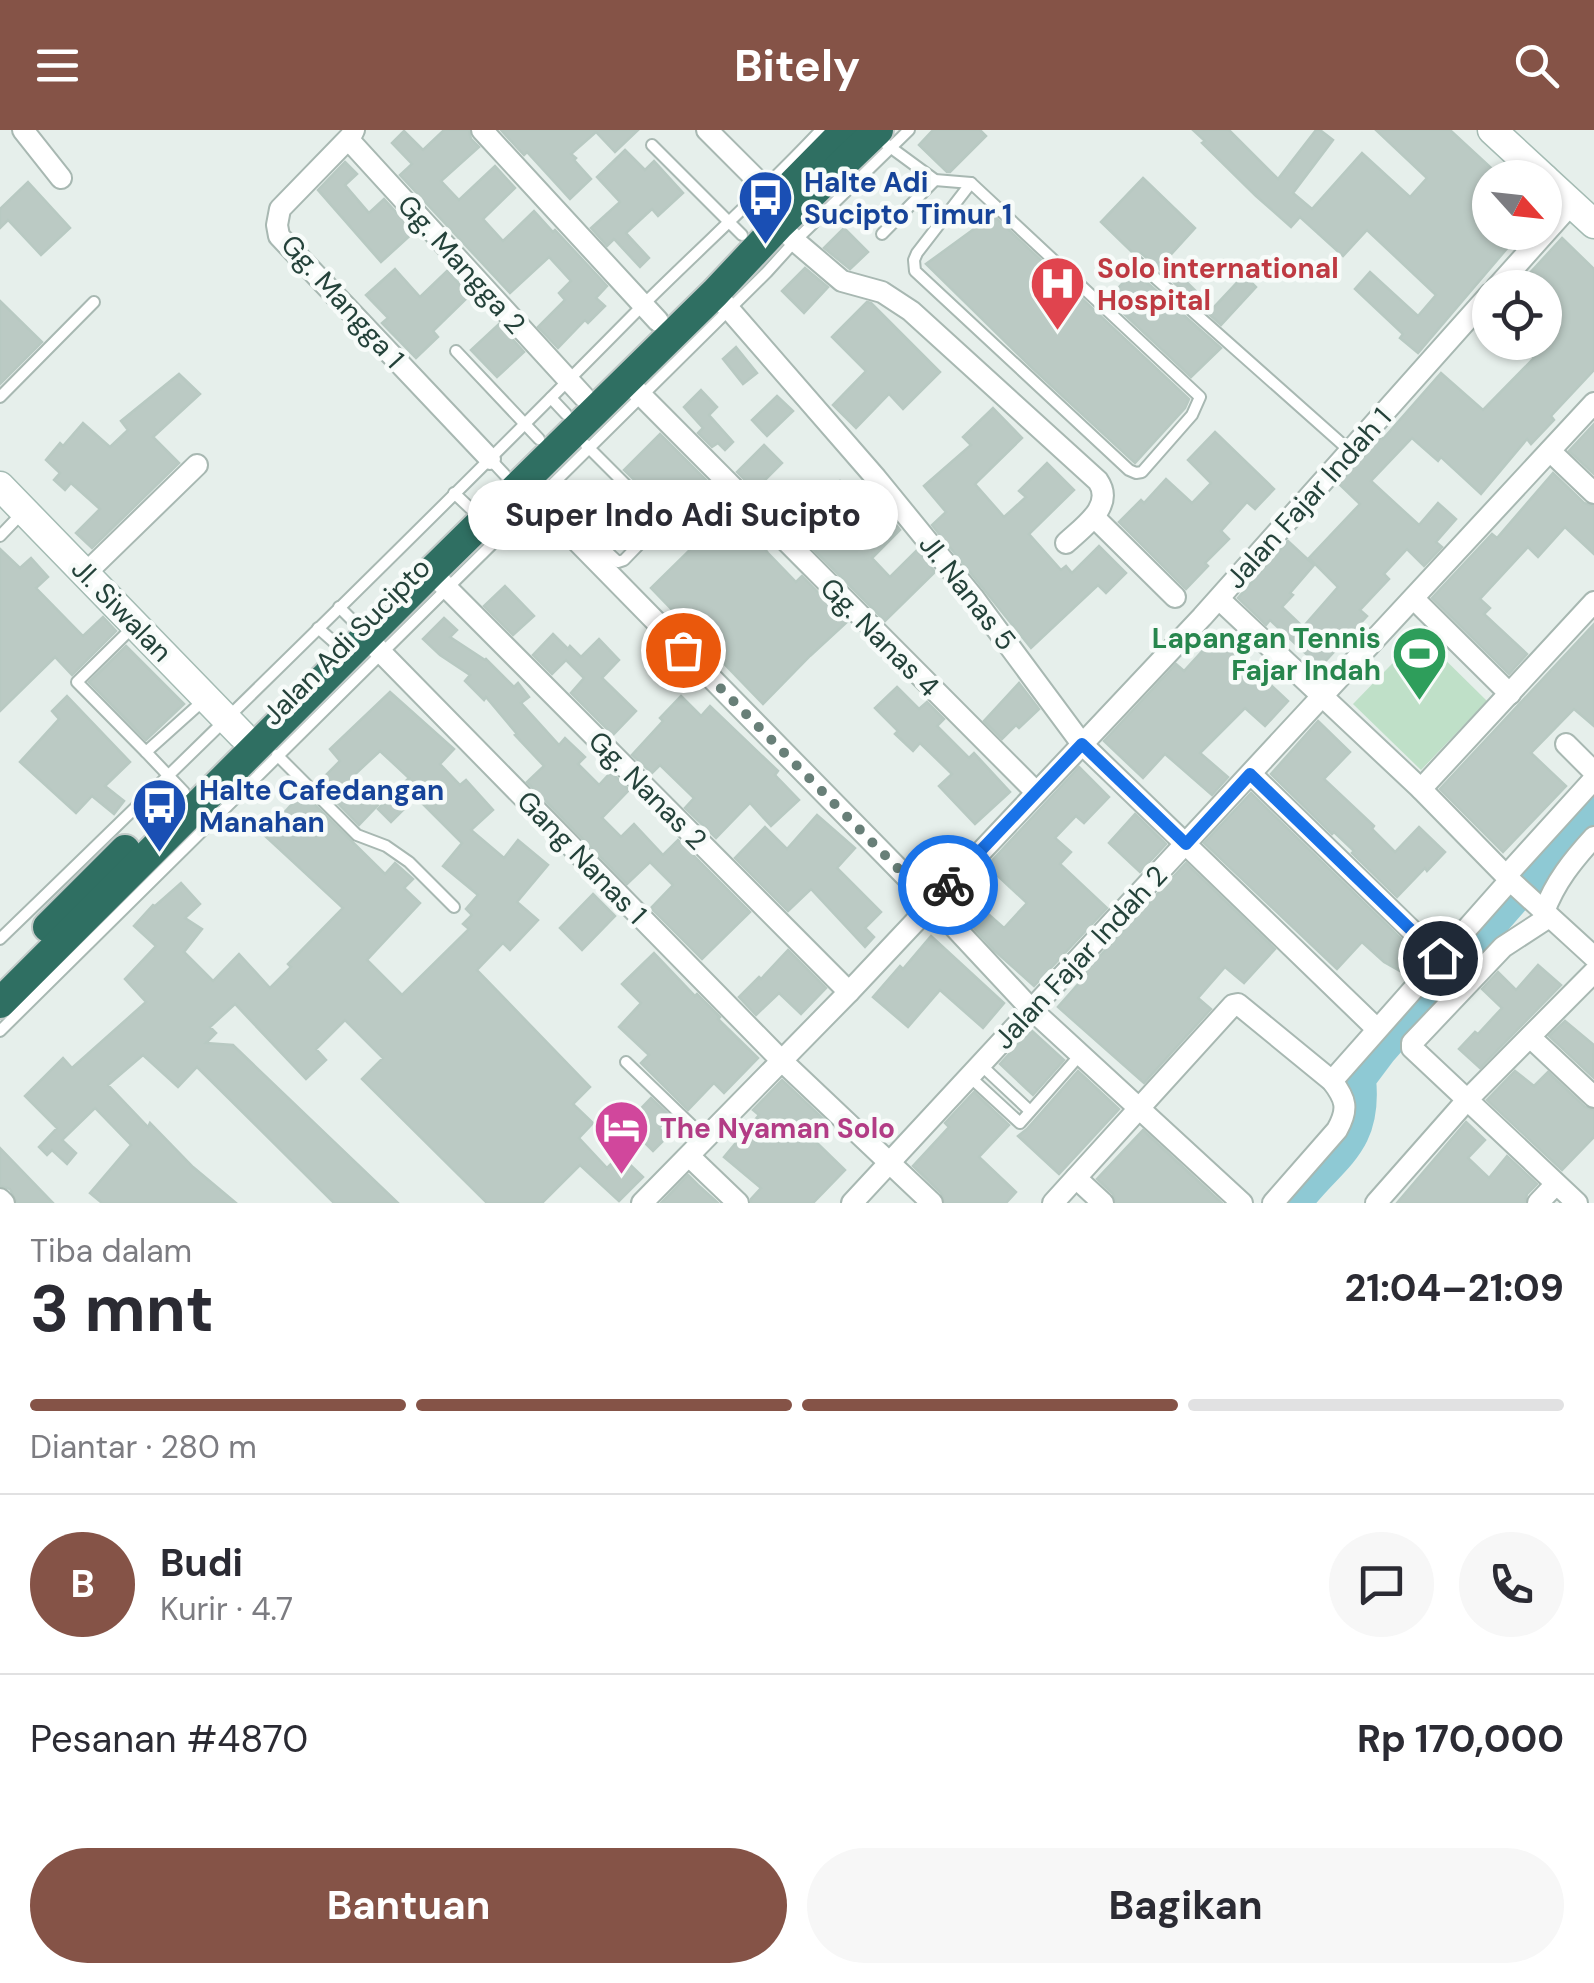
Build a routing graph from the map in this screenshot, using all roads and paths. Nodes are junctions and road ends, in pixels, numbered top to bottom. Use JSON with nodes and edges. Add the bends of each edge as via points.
{"nodes":[{"id":1,"x":23,"y":130,"type":"edge"},
{"id":2,"x":482,"y":130,"type":"edge"},
{"id":3,"x":707,"y":130,"type":"edge"},
{"id":4,"x":909,"y":130,"type":"edge"},
{"id":5,"x":1492,"y":130,"type":"edge"},
{"id":6,"x":352,"y":134,"type":"edge"},
{"id":7,"x":854,"y":142,"type":"edge"},
{"id":8,"x":652,"y":145,"type":"dead end"},
{"id":9,"x":1524,"y":160,"type":"edge"},
{"id":10,"x":61,"y":178,"type":"dead end"},
{"id":11,"x":934,"y":180,"type":"junction"},
{"id":12,"x":971,"y":183,"type":"junction"},
{"id":13,"x":809,"y":184,"type":"junction"},
{"id":14,"x":1562,"y":194,"type":"edge"},
{"id":15,"x":1572,"y":203,"type":"junction"},
{"id":16,"x":776,"y":213,"type":"junction"},
{"id":17,"x":1594,"y":224,"type":"edge"},
{"id":18,"x":882,"y":234,"type":"dead end"},
{"id":19,"x":747,"y":246,"type":"junction"},
{"id":20,"x":1135,"y":260,"type":"dead end"},
{"id":21,"x":1512,"y":270,"type":"edge"},
{"id":22,"x":722,"y":301,"type":"junction"},
{"id":23,"x":94,"y":302,"type":"dead end"},
{"id":24,"x":651,"y":312,"type":"junction"},
{"id":25,"x":1472,"y":314,"type":"edge"},
{"id":26,"x":456,"y":351,"type":"dead end"},
{"id":27,"x":633,"y":387,"type":"junction"},
{"id":28,"x":0,"y":397,"type":"edge"},
{"id":29,"x":1594,"y":403,"type":"edge"},
{"id":30,"x":572,"y":411,"type":"junction"},
{"id":31,"x":532,"y":432,"type":"junction"},
{"id":32,"x":1350,"y":451,"type":"junction"},
{"id":33,"x":1550,"y":451,"type":"junction"},
{"id":34,"x":196,"y":465,"type":"dead end"},
{"id":35,"x":520,"y":481,"type":"junction"},
{"id":36,"x":0,"y":486,"type":"edge"},
{"id":37,"x":1594,"y":493,"type":"edge"},
{"id":38,"x":25,"y":511,"type":"junction"},
{"id":39,"x":1094,"y":517,"type":"junction"},
{"id":40,"x":0,"y":536,"type":"edge"},
{"id":41,"x":1066,"y":543,"type":"dead end"},
{"id":42,"x":86,"y":573,"type":"junction"},
{"id":43,"x":439,"y":579,"type":"junction"},
{"id":44,"x":1175,"y":597,"type":"dead end"},
{"id":45,"x":1218,"y":598,"type":"junction"},
{"id":46,"x":1414,"y":599,"type":"junction"},
{"id":47,"x":1589,"y":617,"type":"edge"},
{"id":48,"x":136,"y":624,"type":"junction"},
{"id":49,"x":349,"y":632,"type":"junction"},
{"id":50,"x":1510,"y":694,"type":"junction"},
{"id":51,"x":1322,"y":698,"type":"junction"},
{"id":52,"x":225,"y":717,"type":"junction"},
{"id":53,"x":1082,"y":744,"type":"junction"},
{"id":54,"x":1566,"y":744,"type":"dead end"},
{"id":55,"x":146,"y":752,"type":"junction"},
{"id":56,"x":277,"y":756,"type":"junction"},
{"id":57,"x":1250,"y":774,"type":"junction"},
{"id":58,"x":1594,"y":775,"type":"edge"},
{"id":59,"x":176,"y":784,"type":"junction"},
{"id":60,"x":1420,"y":789,"type":"junction"},
{"id":61,"x":1036,"y":792,"type":"junction"},
{"id":62,"x":1594,"y":837,"type":"edge"},
{"id":63,"x":1186,"y":844,"type":"junction"},
{"id":64,"x":83,"y":875,"type":"junction"},
{"id":65,"x":1510,"y":880,"type":"junction"},
{"id":66,"x":932,"y":903,"type":"junction"},
{"id":67,"x":454,"y":907,"type":"dead end"},
{"id":68,"x":1542,"y":910,"type":"junction"},
{"id":69,"x":0,"y":939,"type":"edge"},
{"id":70,"x":1594,"y":957,"type":"edge"},
{"id":71,"x":1440,"y":958,"type":"junction"},
{"id":72,"x":1594,"y":972,"type":"edge"},
{"id":73,"x":0,"y":975,"type":"edge"},
{"id":74,"x":848,"y":992,"type":"junction"},
{"id":75,"x":0,"y":1004,"type":"edge"},
{"id":76,"x":1031,"y":1009,"type":"junction"},
{"id":77,"x":1377,"y":1029,"type":"junction"},
{"id":78,"x":0,"y":1031,"type":"edge"},
{"id":79,"x":1530,"y":1037,"type":"junction"},
{"id":80,"x":1080,"y":1055,"type":"junction"},
{"id":81,"x":782,"y":1061,"type":"junction"},
{"id":82,"x":626,"y":1062,"type":"dead end"},
{"id":83,"x":975,"y":1070,"type":"junction"},
{"id":84,"x":1332,"y":1081,"type":"junction"},
{"id":85,"x":1594,"y":1096,"type":"edge"},
{"id":86,"x":1467,"y":1100,"type":"junction"},
{"id":87,"x":1138,"y":1109,"type":"junction"},
{"id":88,"x":1030,"y":1111,"type":"junction"},
{"id":89,"x":706,"y":1138,"type":"junction"},
{"id":90,"x":688,"y":1156,"type":"junction"},
{"id":91,"x":890,"y":1164,"type":"junction"},
{"id":92,"x":1076,"y":1178,"type":"junction"},
{"id":93,"x":1556,"y":1184,"type":"junction"},
{"id":94,"x":642,"y":1203,"type":"edge"},
{"id":95,"x":738,"y":1203,"type":"edge"},
{"id":96,"x":852,"y":1203,"type":"edge"},
{"id":97,"x":932,"y":1203,"type":"edge"},
{"id":98,"x":1053,"y":1203,"type":"edge"},
{"id":99,"x":1103,"y":1203,"type":"edge"},
{"id":100,"x":1242,"y":1203,"type":"edge"},
{"id":101,"x":1273,"y":1203,"type":"edge"},
{"id":102,"x":1376,"y":1203,"type":"edge"},
{"id":103,"x":1538,"y":1203,"type":"edge"},
{"id":104,"x":1577,"y":1203,"type":"edge"}],
"edges":[{"from":1,"to":10,"type":"street"},
{"from":2,"to":24,"type":"street"},
{"from":3,"to":16,"type":"street"},
{"from":4,"to":7,"type":"lane","name":"Jalan Adi Sucipto"},
{"from":5,"to":9,"type":"street"},
{"from":6,"to":30,"type":"street","name":"Gg. Mangga 2"},
{"from":6,"to":35,"type":"street","name":"Gg. Mangga 1","via":[[280,210],[279,236]]},
{"from":7,"to":11,"type":"lane"},
{"from":7,"to":13,"type":"highway","name":"Jalan Adi Sucipto"},
{"from":7,"to":13,"type":"lane","name":"Jalan Adi Sucipto"},
{"from":8,"to":19,"type":"lane"},
{"from":11,"to":12,"type":"lane"},
{"from":11,"to":18,"type":"lane"},
{"from":12,"to":12,"type":"lane","via":[[916,253],[915,271],[1129,470],[1142,472],[1200,397]]},
{"from":13,"to":16,"type":"highway","name":"Jalan Adi Sucipto"},
{"from":14,"to":15,"type":"street"},
{"from":15,"to":17,"type":"street"},
{"from":15,"to":21,"type":"street"},
{"from":16,"to":19,"type":"highway","name":"Jalan Adi Sucipto"},
{"from":16,"to":39,"type":"street","via":[[842,281],[882,292],[911,311],[1098,481],[1104,497]]},
{"from":19,"to":22,"type":"highway","name":"Jalan Adi Sucipto"},
{"from":19,"to":24,"type":"highway","name":"Jalan Adi Sucipto"},
{"from":20,"to":32,"type":"lane"},
{"from":22,"to":27,"type":"highway","name":"Jalan Adi Sucipto"},
{"from":22,"to":53,"type":"street","name":"Jl. Nanas 5","via":[[974,598]]},
{"from":23,"to":28,"type":"lane"},
{"from":24,"to":30,"type":"highway","name":"Jalan Adi Sucipto"},
{"from":25,"to":32,"type":"street","name":"Jalan Fajar Indah 1"},
{"from":26,"to":31,"type":"lane"},
{"from":27,"to":30,"type":"highway","name":"Jalan Adi Sucipto"},
{"from":27,"to":61,"type":"street","name":"Gg. Nanas 4"},
{"from":29,"to":33,"type":"street","name":"Jalan Fajar Indah 2"},
{"from":30,"to":31,"type":"highway","name":"Jalan Adi Sucipto"},
{"from":30,"to":35,"type":"highway","name":"Jalan Adi Sucipto"},
{"from":30,"to":35,"type":"lane","via":[[658,517],[654,529],[618,562]]},
{"from":31,"to":35,"type":"highway","name":"Jalan Adi Sucipto"},
{"from":32,"to":45,"type":"street","name":"Jalan Fajar Indah 1"},
{"from":33,"to":37,"type":"street"},
{"from":33,"to":46,"type":"street","name":"Jalan Fajar Indah 2"},
{"from":34,"to":42,"type":"street"},
{"from":35,"to":43,"type":"highway","name":"Jalan Adi Sucipto"},
{"from":35,"to":49,"type":"highway","name":"Jalan Adi Sucipto","via":[[462,501]]},
{"from":35,"to":66,"type":"street","name":"Gg. Mangga 1"},
{"from":36,"to":38,"type":"street","name":"Jl. Siwalan"},
{"from":38,"to":40,"type":"lane"},
{"from":38,"to":42,"type":"street","name":"Jl. Siwalan"},
{"from":39,"to":41,"type":"street"},
{"from":39,"to":44,"type":"street"},
{"from":42,"to":48,"type":"street","name":"Jl. Siwalan"},
{"from":43,"to":49,"type":"highway","name":"Jalan Adi Sucipto"},
{"from":43,"to":74,"type":"street","name":"Gg. Nanas 2"},
{"from":45,"to":51,"type":"street"},
{"from":45,"to":53,"type":"street","name":"Jalan Fajar Indah 1"},
{"from":46,"to":50,"type":"street"},
{"from":46,"to":51,"type":"street","name":"Jalan Fajar Indah 2"},
{"from":47,"to":50,"type":"street"},
{"from":48,"to":52,"type":"street","name":"Jl. Siwalan"},
{"from":48,"to":55,"type":"lane","via":[[77,682]]},
{"from":49,"to":52,"type":"highway","name":"Jalan Adi Sucipto"},
{"from":49,"to":56,"type":"lane","name":"Jalan Adi Sucipto"},
{"from":49,"to":75,"type":"highway","name":"Jalan Adi Sucipto"},
{"from":49,"to":81,"type":"street","name":"Gang Nanas 1"},
{"from":50,"to":60,"type":"street"},
{"from":51,"to":57,"type":"street","name":"Jalan Fajar Indah 2"},
{"from":51,"to":60,"type":"street"},
{"from":52,"to":55,"type":"lane"},
{"from":52,"to":59,"type":"highway","name":"Jalan Adi Sucipto"},
{"from":53,"to":61,"type":"street","name":"Jalan Fajar Indah 1"},
{"from":53,"to":63,"type":"street","name":"Jl. Nanas 5"},
{"from":54,"to":58,"type":"street"},
{"from":55,"to":59,"type":"lane"},
{"from":56,"to":67,"type":"lane","via":[[349,828],[409,862]]},
{"from":56,"to":78,"type":"lane","name":"Jalan Adi Sucipto"},
{"from":57,"to":63,"type":"street","name":"Jalan Fajar Indah 2"},
{"from":57,"to":71,"type":"street"},
{"from":58,"to":65,"type":"street"},
{"from":59,"to":64,"type":"highway","name":"Jalan Adi Sucipto"},
{"from":60,"to":65,"type":"street"},
{"from":61,"to":66,"type":"street","name":"Jalan Fajar Indah 1"},
{"from":62,"to":68,"type":"street"},
{"from":63,"to":76,"type":"street","name":"Jalan Fajar Indah 2"},
{"from":63,"to":77,"type":"street","name":"Jl. Nanas 5"},
{"from":64,"to":69,"type":"lane","name":"Jalan Adi Sucipto"},
{"from":64,"to":73,"type":"highway","name":"Jalan Adi Sucipto"},
{"from":65,"to":68,"type":"street"},
{"from":65,"to":71,"type":"street"},
{"from":66,"to":74,"type":"street","name":"Jalan Fajar Indah 1"},
{"from":66,"to":76,"type":"street","name":"Gg. Mangga 1"},
{"from":68,"to":70,"type":"street"},
{"from":68,"to":86,"type":"street","via":[[1412,1043]]},
{"from":71,"to":77,"type":"street"},
{"from":72,"to":79,"type":"street"},
{"from":74,"to":81,"type":"street","name":"Jalan Fajar Indah 1"},
{"from":76,"to":80,"type":"street","name":"Gg. Mangga 1"},
{"from":76,"to":83,"type":"street","name":"Jalan Fajar Indah 2"},
{"from":77,"to":84,"type":"street"},
{"from":79,"to":85,"type":"street"},
{"from":79,"to":86,"type":"street"},
{"from":80,"to":87,"type":"street","name":"Gg. Mangga 1"},
{"from":80,"to":88,"type":"lane"},
{"from":81,"to":89,"type":"street","name":"Jalan Fajar Indah 1"},
{"from":81,"to":91,"type":"street","name":"Gang Nanas 1"},
{"from":82,"to":89,"type":"lane"},
{"from":83,"to":88,"type":"lane"},
{"from":83,"to":88,"type":"lane","via":[[1020,1123]]},
{"from":83,"to":91,"type":"street","name":"Jalan Fajar Indah 2"},
{"from":84,"to":87,"type":"street","via":[[1233,1005]]},
{"from":84,"to":101,"type":"street","via":[[1342,1093],[1345,1116]]},
{"from":86,"to":93,"type":"street"},
{"from":86,"to":102,"type":"street"},
{"from":87,"to":92,"type":"street"},
{"from":87,"to":100,"type":"street","name":"Gg. Mangga 1"},
{"from":89,"to":90,"type":"street","name":"Jalan Fajar Indah 1"},
{"from":90,"to":94,"type":"street","name":"Jalan Fajar Indah 1"},
{"from":90,"to":95,"type":"street"},
{"from":91,"to":96,"type":"street","name":"Jalan Fajar Indah 2"},
{"from":91,"to":97,"type":"street","name":"Gang Nanas 1"},
{"from":92,"to":98,"type":"street"},
{"from":92,"to":99,"type":"street"},
{"from":93,"to":103,"type":"street"},
{"from":93,"to":104,"type":"street"}]}
